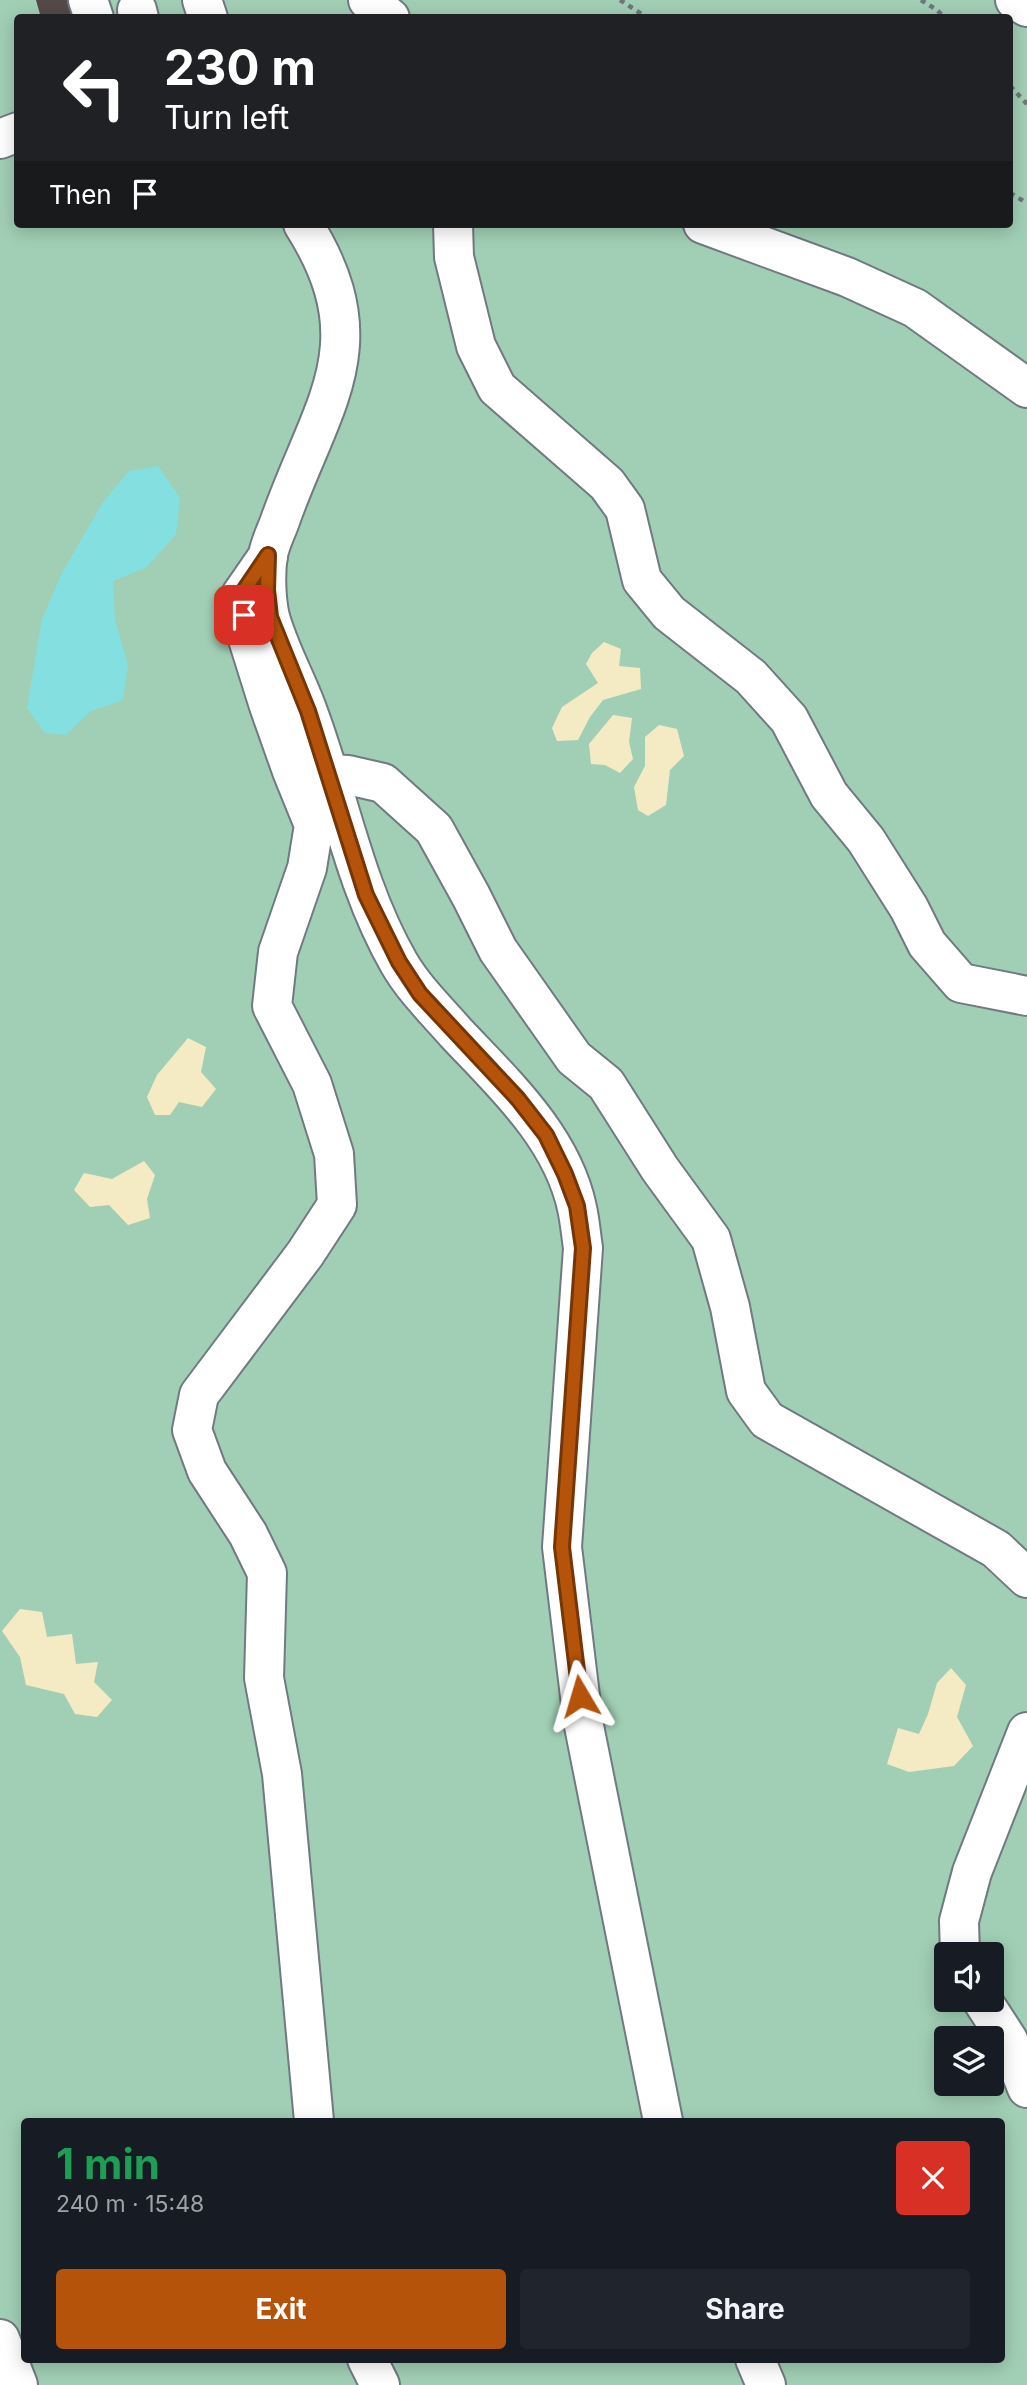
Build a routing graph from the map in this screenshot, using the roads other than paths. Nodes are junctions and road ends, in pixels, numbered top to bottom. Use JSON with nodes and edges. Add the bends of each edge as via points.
{"nodes":[{"id":1,"x":368,"y":0,"type":"edge"},
{"id":2,"x":1015,"y":0,"type":"edge"},
{"id":3,"x":1027,"y":7,"type":"edge"},
{"id":4,"x":385,"y":14,"type":"edge"},
{"id":5,"x":306,"y":228,"type":"edge"},
{"id":6,"x":453,"y":228,"type":"edge"},
{"id":7,"x":714,"y":228,"type":"edge"},
{"id":8,"x":1027,"y":388,"type":"edge"},
{"id":9,"x":268,"y":555,"type":"junction"},
{"id":10,"x":328,"y":774,"type":"junction"},
{"id":11,"x":1027,"y":996,"type":"edge"},
{"id":12,"x":1027,"y":1578,"type":"edge"},
{"id":13,"x":1027,"y":1732,"type":"edge"},
{"id":14,"x":960,"y":1942,"type":"edge"},
{"id":15,"x":990,"y":2012,"type":"edge"},
{"id":16,"x":1027,"y":2088,"type":"edge"},
{"id":17,"x":314,"y":2118,"type":"edge"},
{"id":18,"x":662,"y":2118,"type":"edge"},
{"id":19,"x":0,"y":2339,"type":"edge"},
{"id":20,"x":369,"y":2363,"type":"edge"},
{"id":21,"x":757,"y":2363,"type":"edge"},
{"id":22,"x":18,"y":2385,"type":"edge"},
{"id":23,"x":380,"y":2385,"type":"edge"},
{"id":24,"x":766,"y":2385,"type":"edge"}],
"edges":[{"from":1,"to":4,"type":"lane"},
{"from":2,"to":3,"type":"lane"},
{"from":5,"to":9,"type":"lane","via":[[331,278],[341,343],[328,403]]},
{"from":6,"to":11,"type":"lane","via":[[454,257],[476,346],[497,388],[607,484],[625,509],[642,580],[669,613],[751,677],[789,719],[829,795],[866,840],[927,944],[961,983]]},
{"from":7,"to":8,"type":"lane","via":[[847,276],[915,309]]},
{"from":9,"to":10,"type":"lane","via":[[270,617]]},
{"from":9,"to":17,"type":"lane","via":[[241,595],[247,636],[314,825],[307,868],[278,952],[272,1006],[315,1096],[334,1154],[337,1205],[199,1395],[192,1430],[207,1471],[267,1573],[264,1678],[282,1774]]},
{"from":10,"to":12,"type":"lane","via":[[383,783],[434,829],[498,950],[574,1058],[606,1084],[711,1240],[746,1391],[767,1420],[996,1549]]},
{"from":10,"to":18,"type":"lane","via":[[366,895],[399,962],[420,994],[546,1135],[577,1206],[583,1248],[562,1547],[583,1721]]},
{"from":13,"to":14,"type":"lane","via":[[972,1872],[959,1921]]},
{"from":15,"to":16,"type":"lane","via":[[1008,2040]]},
{"from":19,"to":22,"type":"lane"},
{"from":20,"to":23,"type":"lane"},
{"from":21,"to":24,"type":"lane"}]}
